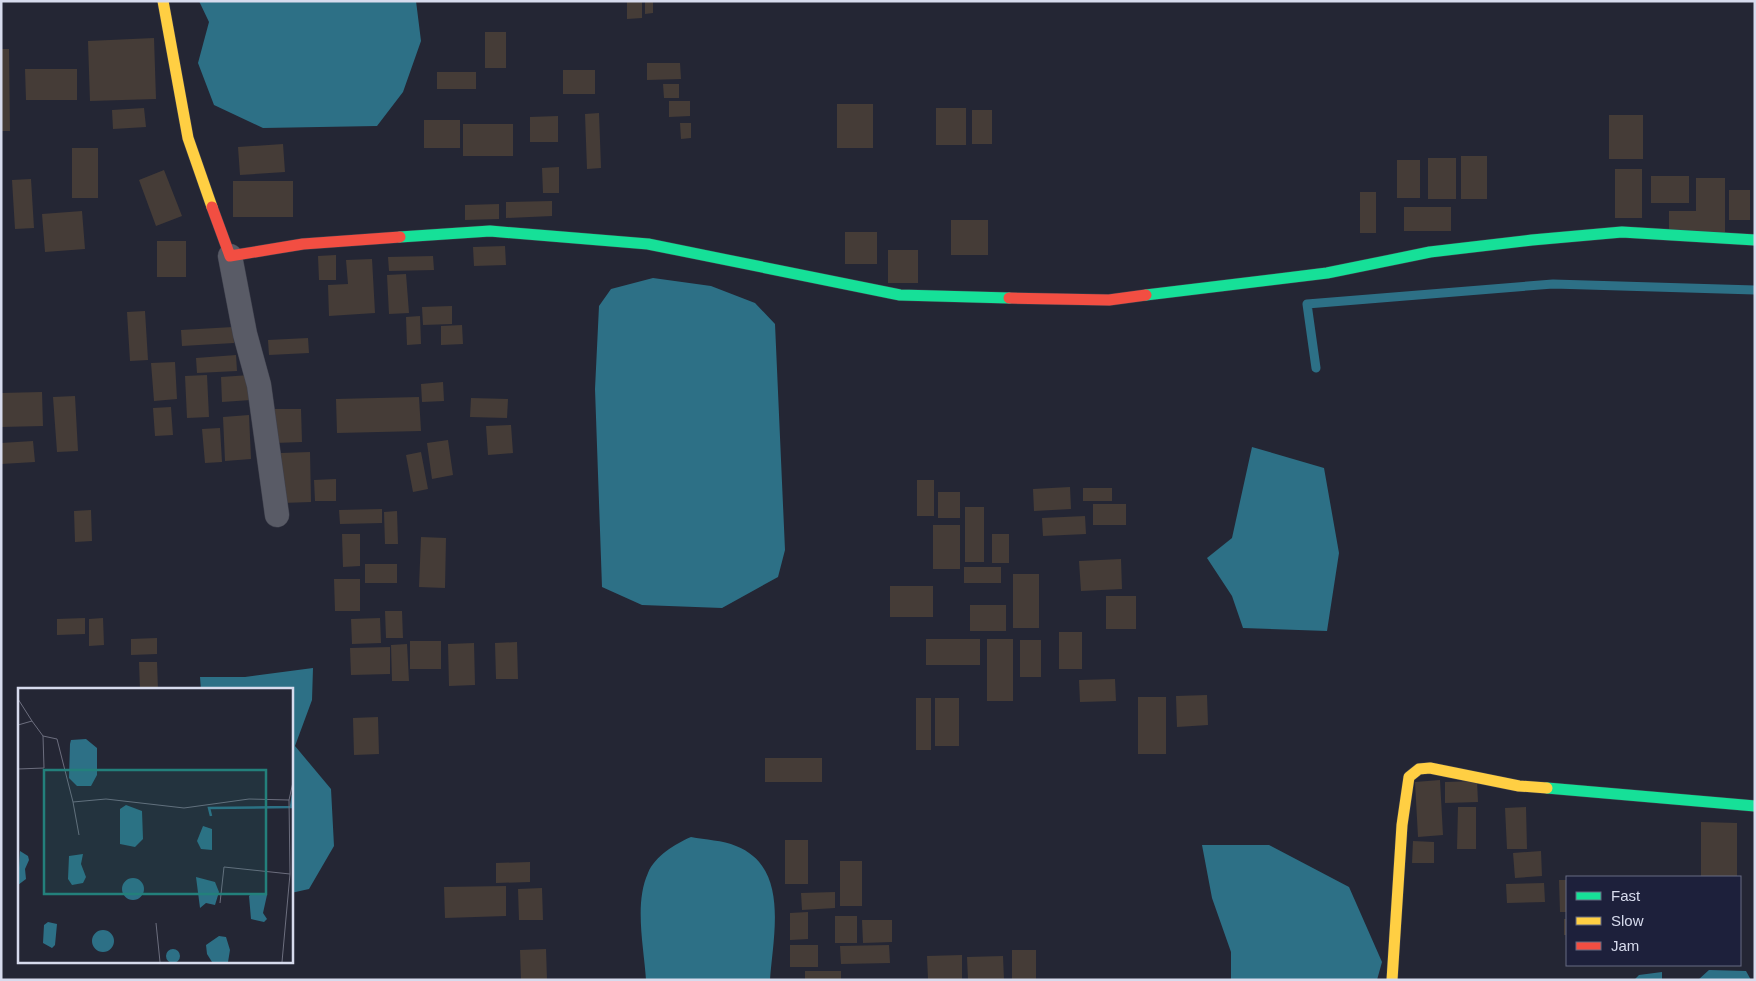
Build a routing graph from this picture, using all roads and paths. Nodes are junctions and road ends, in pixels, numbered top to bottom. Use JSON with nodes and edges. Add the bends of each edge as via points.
{"nodes":[{"id":1,"x":162,"y":1,"type":"edge"},
{"id":2,"x":1755,"y":240,"type":"edge"},
{"id":3,"x":230,"y":256,"type":"junction"},
{"id":4,"x":277,"y":515,"type":"dead end"},
{"id":5,"x":1755,"y":806,"type":"edge"},
{"id":6,"x":1392,"y":980,"type":"edge"}],
"edges":[{"from":1,"to":3,"type":"street","via":[[188,138]]},
{"from":2,"to":3,"type":"street","via":[[1622,232],[1532,240],[1430,252],[1327,273],[1109,300],[900,295],[648,244],[490,232],[303,244]]},
{"from":3,"to":4,"type":"street","via":[[259,386]]},
{"from":5,"to":6,"type":"street","via":[[1519,786],[1430,768],[1419,769],[1409,777],[1402,825]]}]}
